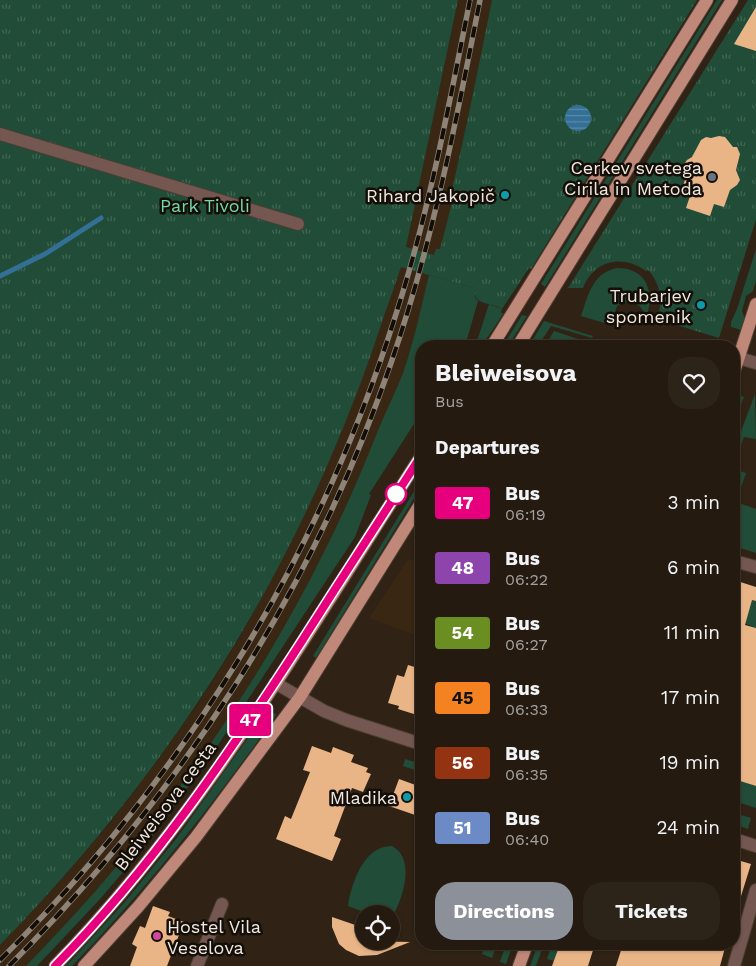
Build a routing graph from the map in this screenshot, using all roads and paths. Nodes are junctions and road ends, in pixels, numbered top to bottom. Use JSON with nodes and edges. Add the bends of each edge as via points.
{"nodes":[{"id":1,"x":707,"y":0,"type":"edge"},
{"id":2,"x":732,"y":0,"type":"edge"},
{"id":3,"x":0,"y":134,"type":"edge"},
{"id":4,"x":298,"y":224,"type":"dead end"},
{"id":5,"x":756,"y":304,"type":"edge"},
{"id":6,"x":496,"y":340,"type":"edge"},
{"id":7,"x":522,"y":340,"type":"edge"},
{"id":8,"x":740,"y":352,"type":"edge"},
{"id":9,"x":740,"y":359,"type":"edge"},
{"id":10,"x":756,"y":363,"type":"edge"},
{"id":11,"x":415,"y":465,"type":"edge"},
{"id":12,"x":415,"y":513,"type":"edge"},
{"id":13,"x":740,"y":563,"type":"edge"},
{"id":14,"x":756,"y":567,"type":"edge"},
{"id":15,"x":275,"y":683,"type":"junction"},
{"id":16,"x":300,"y":697,"type":"junction"},
{"id":17,"x":415,"y":742,"type":"edge"},
{"id":18,"x":740,"y":841,"type":"edge"},
{"id":19,"x":756,"y":846,"type":"edge"},
{"id":20,"x":756,"y":890,"type":"edge"},
{"id":21,"x":222,"y":904,"type":"dead end"},
{"id":22,"x":740,"y":945,"type":"edge"},
{"id":23,"x":525,"y":950,"type":"edge"},
{"id":24,"x":739,"y":950,"type":"edge"},
{"id":25,"x":54,"y":966,"type":"edge"},
{"id":26,"x":84,"y":966,"type":"edge"},
{"id":27,"x":197,"y":966,"type":"edge"},
{"id":28,"x":519,"y":966,"type":"edge"},
{"id":29,"x":734,"y":966,"type":"edge"}],
"edges":[{"from":1,"to":6,"type":"main road"},
{"from":2,"to":7,"type":"main road"},
{"from":3,"to":4,"type":"street"},
{"from":5,"to":8,"type":"main road"},
{"from":9,"to":10,"type":"street"},
{"from":11,"to":15,"type":"main road","name":"Bleiweisova cesta"},
{"from":12,"to":16,"type":"main road"},
{"from":13,"to":14,"type":"street"},
{"from":15,"to":16,"type":"street"},
{"from":15,"to":25,"type":"main road","name":"Bleiweisova cesta","via":[[151,858]]},
{"from":16,"to":17,"type":"street","via":[[346,720]]},
{"from":16,"to":26,"type":"main road","via":[[196,837]]},
{"from":18,"to":19,"type":"street"},
{"from":20,"to":22,"type":"street"},
{"from":21,"to":27,"type":"street"},
{"from":23,"to":28,"type":"main road"},
{"from":24,"to":29,"type":"street"}]}
